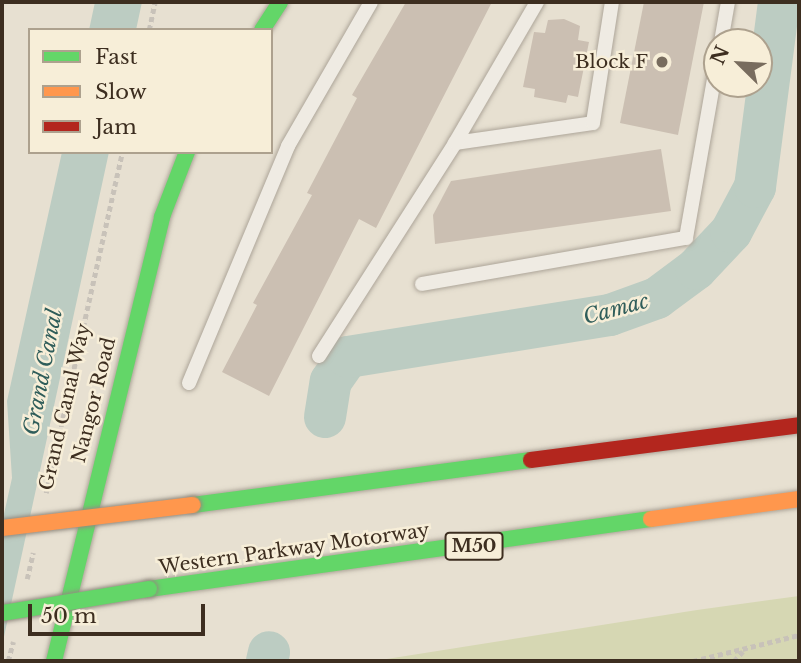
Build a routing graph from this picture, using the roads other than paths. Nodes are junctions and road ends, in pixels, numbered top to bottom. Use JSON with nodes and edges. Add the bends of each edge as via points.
{"nodes":[{"id":1,"x":280,"y":2,"type":"edge"},
{"id":2,"x":371,"y":2,"type":"edge"},
{"id":3,"x":537,"y":2,"type":"edge"},
{"id":4,"x":611,"y":2,"type":"edge"},
{"id":5,"x":728,"y":2,"type":"edge"},
{"id":6,"x":263,"y":28,"type":"edge"},
{"id":7,"x":723,"y":28,"type":"edge"},
{"id":8,"x":711,"y":98,"type":"edge"},
{"id":9,"x":455,"y":143,"type":"junction"},
{"id":10,"x":186,"y":154,"type":"edge"},
{"id":11,"x":422,"y":284,"type":"dead end"},
{"id":12,"x":319,"y":356,"type":"dead end"},
{"id":13,"x":188,"y":383,"type":"dead end"},
{"id":14,"x":799,"y":425,"type":"edge"},
{"id":15,"x":799,"y":499,"type":"edge"},
{"id":16,"x":2,"y":528,"type":"edge"},
{"id":17,"x":2,"y":613,"type":"edge"},
{"id":18,"x":54,"y":661,"type":"edge"}],
"edges":[{"from":1,"to":6,"type":"main road"},
{"from":2,"to":13,"type":"lane","via":[[288,146]]},
{"from":3,"to":9,"type":"lane"},
{"from":4,"to":9,"type":"lane","via":[[593,123]]},
{"from":5,"to":7,"type":"lane"},
{"from":8,"to":11,"type":"lane","via":[[686,238]]},
{"from":9,"to":12,"type":"lane"},
{"from":10,"to":18,"type":"main road","name":"Nangor Road","via":[[162,217]]},
{"from":14,"to":16,"type":"main road","bridge":true},
{"from":15,"to":17,"type":"main road","name":"Western Parkway Motorway","number":"M50","bridge":true}]}
